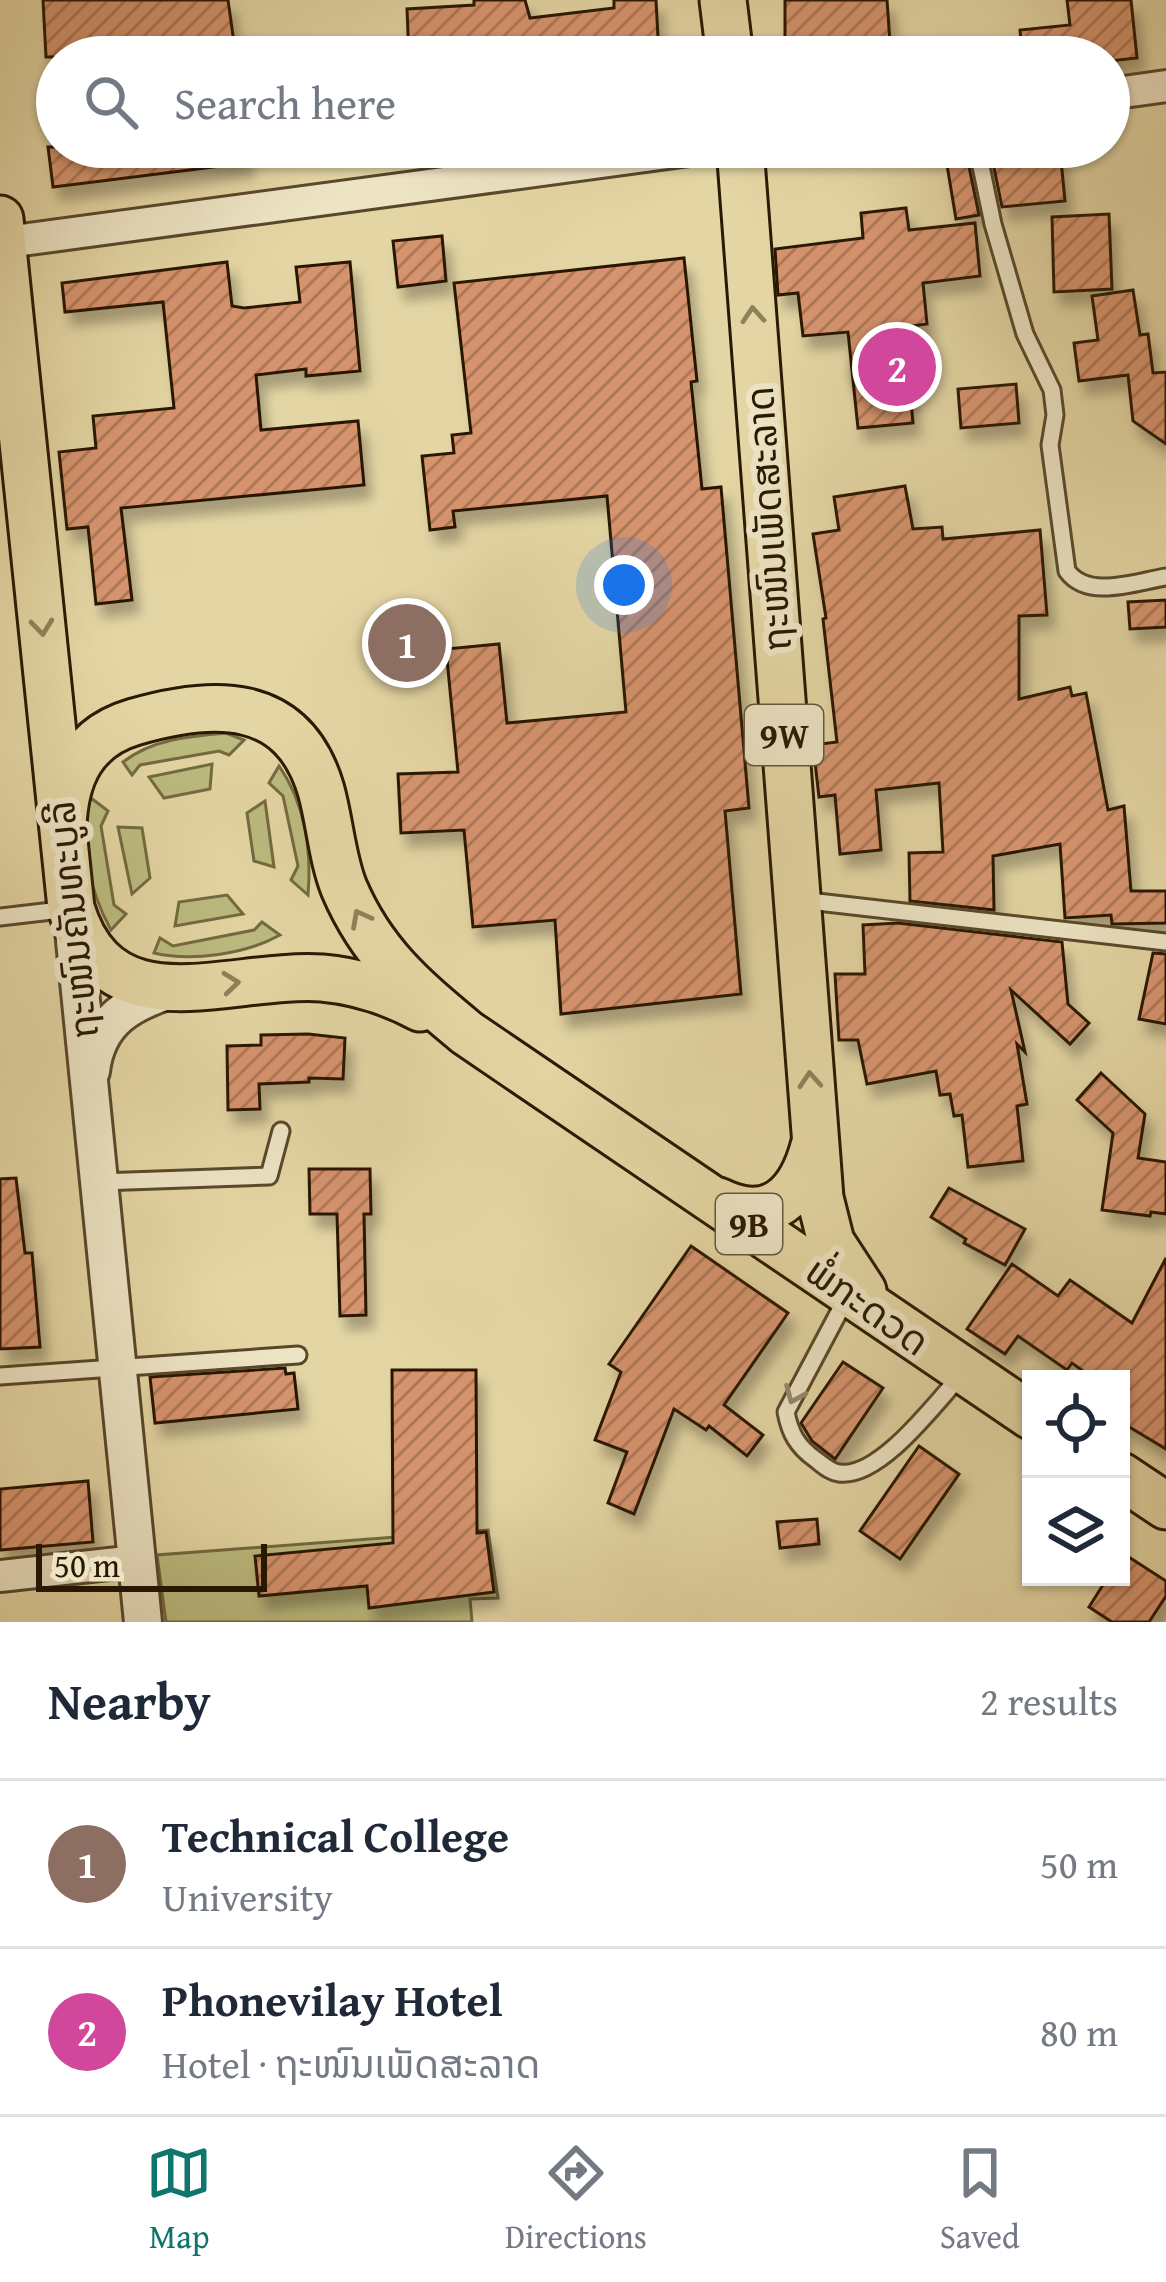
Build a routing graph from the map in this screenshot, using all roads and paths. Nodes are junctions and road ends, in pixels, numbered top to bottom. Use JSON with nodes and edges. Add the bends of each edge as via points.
{"nodes":[{"id":1,"x":724,"y":0,"type":"edge"},
{"id":2,"x":728,"y":36,"type":"edge"},
{"id":3,"x":1166,"y":86,"type":"edge"},
{"id":4,"x":1130,"y":91,"type":"edge"},
{"id":5,"x":542,"y":168,"type":"edge"},
{"id":6,"x":742,"y":168,"type":"edge"},
{"id":7,"x":981,"y":168,"type":"edge"},
{"id":8,"x":1,"y":235,"type":"edge"},
{"id":9,"x":1166,"y":577,"type":"edge"},
{"id":10,"x":63,"y":826,"type":"junction"},
{"id":11,"x":797,"y":900,"type":"junction"},
{"id":12,"x":71,"y":908,"type":"junction"},
{"id":13,"x":0,"y":916,"type":"edge"},
{"id":14,"x":1166,"y":942,"type":"edge"},
{"id":15,"x":176,"y":988,"type":"junction"},
{"id":16,"x":467,"y":1033,"type":"junction"},
{"id":17,"x":88,"y":1093,"type":"junction"},
{"id":18,"x":281,"y":1131,"type":"dead end"},
{"id":19,"x":814,"y":1146,"type":"junction"},
{"id":20,"x":98,"y":1182,"type":"junction"},
{"id":21,"x":710,"y":1197,"type":"junction"},
{"id":22,"x":862,"y":1300,"type":"junction"},
{"id":23,"x":298,"y":1354,"type":"dead end"},
{"id":24,"x":116,"y":1367,"type":"junction"},
{"id":25,"x":964,"y":1372,"type":"junction"},
{"id":26,"x":0,"y":1376,"type":"edge"},
{"id":27,"x":1022,"y":1410,"type":"edge"},
{"id":28,"x":1124,"y":1478,"type":"edge"},
{"id":29,"x":1166,"y":1506,"type":"edge"},
{"id":30,"x":136,"y":1561,"type":"junction"},
{"id":31,"x":0,"y":1576,"type":"edge"},
{"id":32,"x":143,"y":1622,"type":"edge"}],
"edges":[{"from":1,"to":2,"type":"main road"},
{"from":3,"to":4,"type":"street"},
{"from":5,"to":8,"type":"street"},
{"from":11,"to":6,"type":"main road","name":"ຖະໜົນເພັດສະລາດ","number":"9W","one_way":true},
{"from":7,"to":9,"type":"lane","via":[[1025,334],[1052,390],[1050,445],[1067,571],[1091,588]]},
{"from":8,"to":10,"type":"main road","name":"ຖະໜົນຄັນທະບູລີ","one_way":true},
{"from":10,"to":12,"type":"main road","name":"ຖະໜົນຄັນທະບູລີ"},
{"from":16,"to":10,"type":"main road","number":"9B","one_way":true,"via":[[387,963],[368,934],[343,885],[310,763],[270,719],[212,706],[116,727],[74,766]]},
{"from":11,"to":14,"type":"lane"},
{"from":19,"to":11,"type":"main road","name":"ຖະໜົນເພັດສະລາດ","number":"9W","one_way":true},
{"from":12,"to":13,"type":"lane"},
{"from":12,"to":15,"type":"main road","number":"9B","via":[[80,936],[112,973],[147,988]]},
{"from":12,"to":17,"type":"street","name":"ຖະໜົນຄັນທະບູລີ"},
{"from":15,"to":16,"type":"main road","number":"9B","one_way":true,"via":[[322,978],[400,998]]},
{"from":15,"to":17,"type":"street","via":[[138,1001],[106,1028],[94,1046]]},
{"from":16,"to":21,"type":"main road","name":"ພໍ່ກະດວດ","number":"9B"},
{"from":17,"to":20,"type":"street","name":"ຖະໜົນຄັນທະບູລີ"},
{"from":18,"to":20,"type":"lane","via":[[269,1176]]},
{"from":19,"to":21,"type":"main road","via":[[799,1185],[768,1208],[749,1211]]},
{"from":19,"to":22,"type":"main road","name":"ຖະໜົນເພັດສະລາດ","number":"9W","via":[[831,1242]]},
{"from":20,"to":24,"type":"street","name":"ຖະໜົນຄັນທະບູລີ"},
{"from":21,"to":22,"type":"main road","name":"ພໍ່ກະດວດ","number":"9B"},
{"from":22,"to":25,"type":"main road","name":"ພໍ່ກະດວດ","number":"9B"},
{"from":22,"to":25,"type":"lane","one_way":true,"via":[[786,1412],[802,1450],[834,1473],[883,1459]]},
{"from":23,"to":24,"type":"lane"},
{"from":24,"to":26,"type":"lane"},
{"from":24,"to":30,"type":"street","name":"ຖະໜົນຄັນທະບູລີ"},
{"from":25,"to":27,"type":"main road","name":"ພໍ່ກະດວດ","number":"9B"},
{"from":28,"to":29,"type":"main road"},
{"from":30,"to":31,"type":"street"},
{"from":30,"to":32,"type":"street","name":"ຖະໜົນຄັນທະບູລີ"}]}
